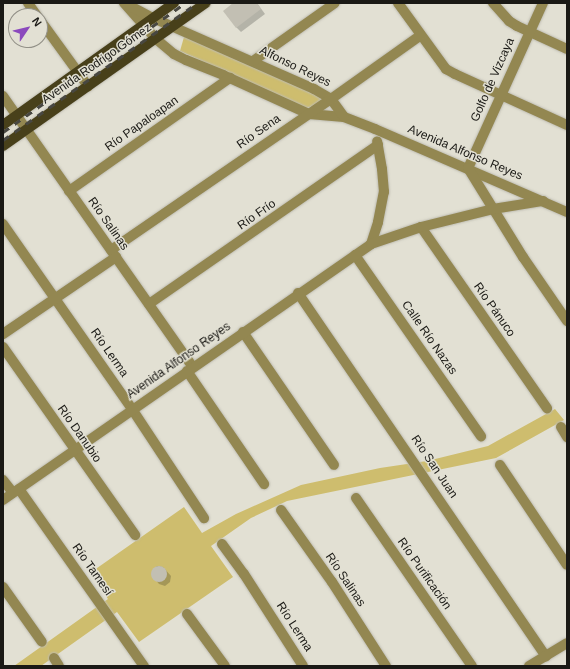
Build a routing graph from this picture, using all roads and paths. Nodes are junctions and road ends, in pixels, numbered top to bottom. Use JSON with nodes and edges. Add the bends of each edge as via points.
{"nodes":[{"id":1,"x":124,"y":3,"type":"edge"},
{"id":2,"x":174,"y":3,"type":"edge"},
{"id":3,"x":206,"y":3,"type":"edge"},
{"id":4,"x":335,"y":3,"type":"edge"},
{"id":5,"x":398,"y":3,"type":"edge"},
{"id":6,"x":493,"y":3,"type":"edge"},
{"id":7,"x":542,"y":3,"type":"edge"},
{"id":8,"x":153,"y":18,"type":"junction"},
{"id":9,"x":143,"y":25,"type":"junction"},
{"id":10,"x":172,"y":27,"type":"junction"},
{"id":11,"x":48,"y":31,"type":"edge"},
{"id":12,"x":529,"y":32,"type":"junction"},
{"id":13,"x":421,"y":34,"type":"junction"},
{"id":14,"x":156,"y":39,"type":"junction"},
{"id":15,"x":567,"y":49,"type":"edge"},
{"id":16,"x":253,"y":61,"type":"junction"},
{"id":17,"x":77,"y":72,"type":"junction"},
{"id":18,"x":230,"y":78,"type":"junction"},
{"id":19,"x":88,"y":86,"type":"junction"},
{"id":20,"x":3,"y":96,"type":"edge"},
{"id":21,"x":501,"y":96,"type":"junction"},
{"id":22,"x":331,"y":99,"type":"junction"},
{"id":23,"x":309,"y":114,"type":"junction"},
{"id":24,"x":17,"y":115,"type":"junction"},
{"id":25,"x":344,"y":117,"type":"junction"},
{"id":26,"x":3,"y":125,"type":"edge"},
{"id":27,"x":567,"y":125,"type":"edge"},
{"id":28,"x":376,"y":129,"type":"junction"},
{"id":29,"x":26,"y":130,"type":"junction"},
{"id":30,"x":378,"y":145,"type":"junction"},
{"id":31,"x":3,"y":146,"type":"edge"},
{"id":32,"x":468,"y":168,"type":"junction"},
{"id":33,"x":69,"y":191,"type":"junction"},
{"id":34,"x":543,"y":201,"type":"junction"},
{"id":35,"x":493,"y":210,"type":"junction"},
{"id":36,"x":567,"y":212,"type":"edge"},
{"id":37,"x":3,"y":224,"type":"edge"},
{"id":38,"x":421,"y":226,"type":"junction"},
{"id":39,"x":370,"y":244,"type":"junction"},
{"id":40,"x":113,"y":254,"type":"junction"},
{"id":41,"x":355,"y":255,"type":"junction"},
{"id":42,"x":298,"y":293,"type":"junction"},
{"id":43,"x":55,"y":298,"type":"junction"},
{"id":44,"x":149,"y":304,"type":"junction"},
{"id":45,"x":567,"y":321,"type":"edge"},
{"id":46,"x":243,"y":332,"type":"junction"},
{"id":47,"x":3,"y":334,"type":"edge"},
{"id":48,"x":3,"y":347,"type":"edge"},
{"id":49,"x":190,"y":369,"type":"junction"},
{"id":50,"x":547,"y":408,"type":"dead end"},
{"id":51,"x":132,"y":409,"type":"junction"},
{"id":52,"x":561,"y":427,"type":"dead end"},
{"id":53,"x":481,"y":436,"type":"dead end"},
{"id":54,"x":567,"y":437,"type":"edge"},
{"id":55,"x":75,"y":450,"type":"junction"},
{"id":56,"x":334,"y":465,"type":"dead end"},
{"id":57,"x":500,"y":465,"type":"dead end"},
{"id":58,"x":3,"y":480,"type":"edge"},
{"id":59,"x":264,"y":484,"type":"dead end"},
{"id":60,"x":16,"y":491,"type":"junction"},
{"id":61,"x":356,"y":498,"type":"dead end"},
{"id":62,"x":3,"y":500,"type":"edge"},
{"id":63,"x":281,"y":510,"type":"dead end"},
{"id":64,"x":204,"y":518,"type":"dead end"},
{"id":65,"x":135,"y":535,"type":"dead end"},
{"id":66,"x":222,"y":544,"type":"dead end"},
{"id":67,"x":567,"y":565,"type":"edge"},
{"id":68,"x":3,"y":586,"type":"edge"},
{"id":69,"x":187,"y":614,"type":"dead end"},
{"id":70,"x":42,"y":642,"type":"dead end"},
{"id":71,"x":567,"y":643,"type":"edge"},
{"id":72,"x":546,"y":656,"type":"junction"},
{"id":73,"x":144,"y":666,"type":"edge"},
{"id":74,"x":225,"y":666,"type":"edge"},
{"id":75,"x":303,"y":666,"type":"edge"},
{"id":76,"x":386,"y":666,"type":"edge"},
{"id":77,"x":472,"y":666,"type":"edge"},
{"id":78,"x":529,"y":666,"type":"edge"}],
"edges":[{"from":1,"to":8,"type":"street","name":"Alfonso Reyes"},
{"from":1,"to":9,"type":"street"},
{"from":2,"to":8,"type":"main road","name":"Avenida Rodrigo Gómez"},
{"from":3,"to":10,"type":"main road","name":"Avenida Rodrigo Gómez"},
{"from":4,"to":16,"type":"street"},
{"from":5,"to":13,"type":"street"},
{"from":6,"to":12,"type":"street","via":[[509,21]]},
{"from":7,"to":12,"type":"street","name":"Golfo de Vizcaya"},
{"from":8,"to":9,"type":"main road","name":"Avenida Rodrigo Gómez"},
{"from":8,"to":10,"type":"street","name":"Alfonso Reyes"},
{"from":9,"to":14,"type":"street"},
{"from":9,"to":17,"type":"main road","name":"Avenida Rodrigo Gómez"},
{"from":10,"to":14,"type":"main road","name":"Avenida Rodrigo Gómez"},
{"from":10,"to":16,"type":"street","name":"Alfonso Reyes"},
{"from":11,"to":17,"type":"street"},
{"from":12,"to":15,"type":"street"},
{"from":12,"to":21,"type":"street","name":"Golfo de Vizcaya"},
{"from":13,"to":21,"type":"street","via":[[446,69]]},
{"from":13,"to":22,"type":"street","name":"Río Sena"},
{"from":14,"to":18,"type":"street","via":[[174,54]]},
{"from":14,"to":19,"type":"main road","name":"Avenida Rodrigo Gómez"},
{"from":16,"to":22,"type":"street","name":"Alfonso Reyes"},
{"from":17,"to":19,"type":"street"},
{"from":17,"to":24,"type":"main road","name":"Avenida Rodrigo Gómez"},
{"from":18,"to":23,"type":"street"},
{"from":18,"to":33,"type":"street","name":"Río Papaloapan"},
{"from":19,"to":29,"type":"main road","name":"Avenida Rodrigo Gómez"},
{"from":20,"to":24,"type":"street","name":"Río Salinas"},
{"from":21,"to":27,"type":"street"},
{"from":21,"to":32,"type":"street","name":"Golfo de Vizcaya"},
{"from":22,"to":23,"type":"street","name":"Río Sena"},
{"from":22,"to":25,"type":"street","name":"Alfonso Reyes"},
{"from":23,"to":25,"type":"street"},
{"from":23,"to":40,"type":"street","name":"Río Sena"},
{"from":24,"to":26,"type":"main road","name":"Avenida Rodrigo Gómez"},
{"from":24,"to":29,"type":"street","name":"Río Salinas"},
{"from":25,"to":28,"type":"street","name":"Avenida Alfonso Reyes"},
{"from":28,"to":30,"type":"street"},
{"from":28,"to":32,"type":"street","name":"Avenida Alfonso Reyes"},
{"from":29,"to":31,"type":"main road","name":"Avenida Rodrigo Gómez"},
{"from":29,"to":33,"type":"street","name":"Río Salinas"},
{"from":30,"to":39,"type":"street","via":[[384,192],[378,222]]},
{"from":30,"to":44,"type":"street","name":"Río Frío"},
{"from":32,"to":34,"type":"street","name":"Avenida Alfonso Reyes"},
{"from":32,"to":35,"type":"street"},
{"from":33,"to":40,"type":"street","name":"Río Salinas"},
{"from":34,"to":35,"type":"street","name":"Avenida Alfonso Reyes"},
{"from":34,"to":36,"type":"street","name":"Avenida Alfonso Reyes"},
{"from":35,"to":38,"type":"street","name":"Avenida Alfonso Reyes"},
{"from":35,"to":45,"type":"street"},
{"from":37,"to":43,"type":"street","name":"Río Lerma"},
{"from":38,"to":39,"type":"street","name":"Avenida Alfonso Reyes"},
{"from":38,"to":50,"type":"street","name":"Río Pánuco"},
{"from":39,"to":41,"type":"street","name":"Avenida Alfonso Reyes"},
{"from":40,"to":43,"type":"street","name":"Río Sena"},
{"from":40,"to":44,"type":"street","name":"Río Salinas"},
{"from":41,"to":42,"type":"street","name":"Avenida Alfonso Reyes"},
{"from":41,"to":53,"type":"street","name":"Calle Río Nazas"},
{"from":42,"to":46,"type":"street","name":"Avenida Alfonso Reyes"},
{"from":42,"to":72,"type":"street","name":"Río San Juan"},
{"from":43,"to":47,"type":"street","name":"Río Sena"},
{"from":43,"to":51,"type":"street","name":"Río Lerma"},
{"from":44,"to":49,"type":"street","name":"Río Salinas"},
{"from":46,"to":49,"type":"street","name":"Avenida Alfonso Reyes"},
{"from":46,"to":56,"type":"street"},
{"from":48,"to":55,"type":"street","name":"Río Danubio"},
{"from":49,"to":51,"type":"street","name":"Avenida Alfonso Reyes"},
{"from":49,"to":59,"type":"street","name":"Río Salinas"},
{"from":51,"to":55,"type":"street","name":"Avenida Alfonso Reyes"},
{"from":51,"to":64,"type":"street","name":"Río Lerma"},
{"from":52,"to":54,"type":"street"},
{"from":55,"to":60,"type":"street","name":"Avenida Alfonso Reyes"},
{"from":55,"to":65,"type":"street","name":"Río Danubio"},
{"from":57,"to":67,"type":"street"},
{"from":58,"to":60,"type":"street","name":"Río Tamesí"},
{"from":60,"to":62,"type":"street","name":"Avenida Alfonso Reyes"},
{"from":60,"to":73,"type":"street","name":"Río Tamesí"},
{"from":61,"to":77,"type":"street","name":"Río Purificación"},
{"from":63,"to":76,"type":"street","name":"Río Salinas","via":[[332,582]]},
{"from":66,"to":75,"type":"street","name":"Río Lerma"},
{"from":68,"to":70,"type":"street"},
{"from":69,"to":74,"type":"street"},
{"from":71,"to":72,"type":"street"},
{"from":72,"to":78,"type":"street"}]}
